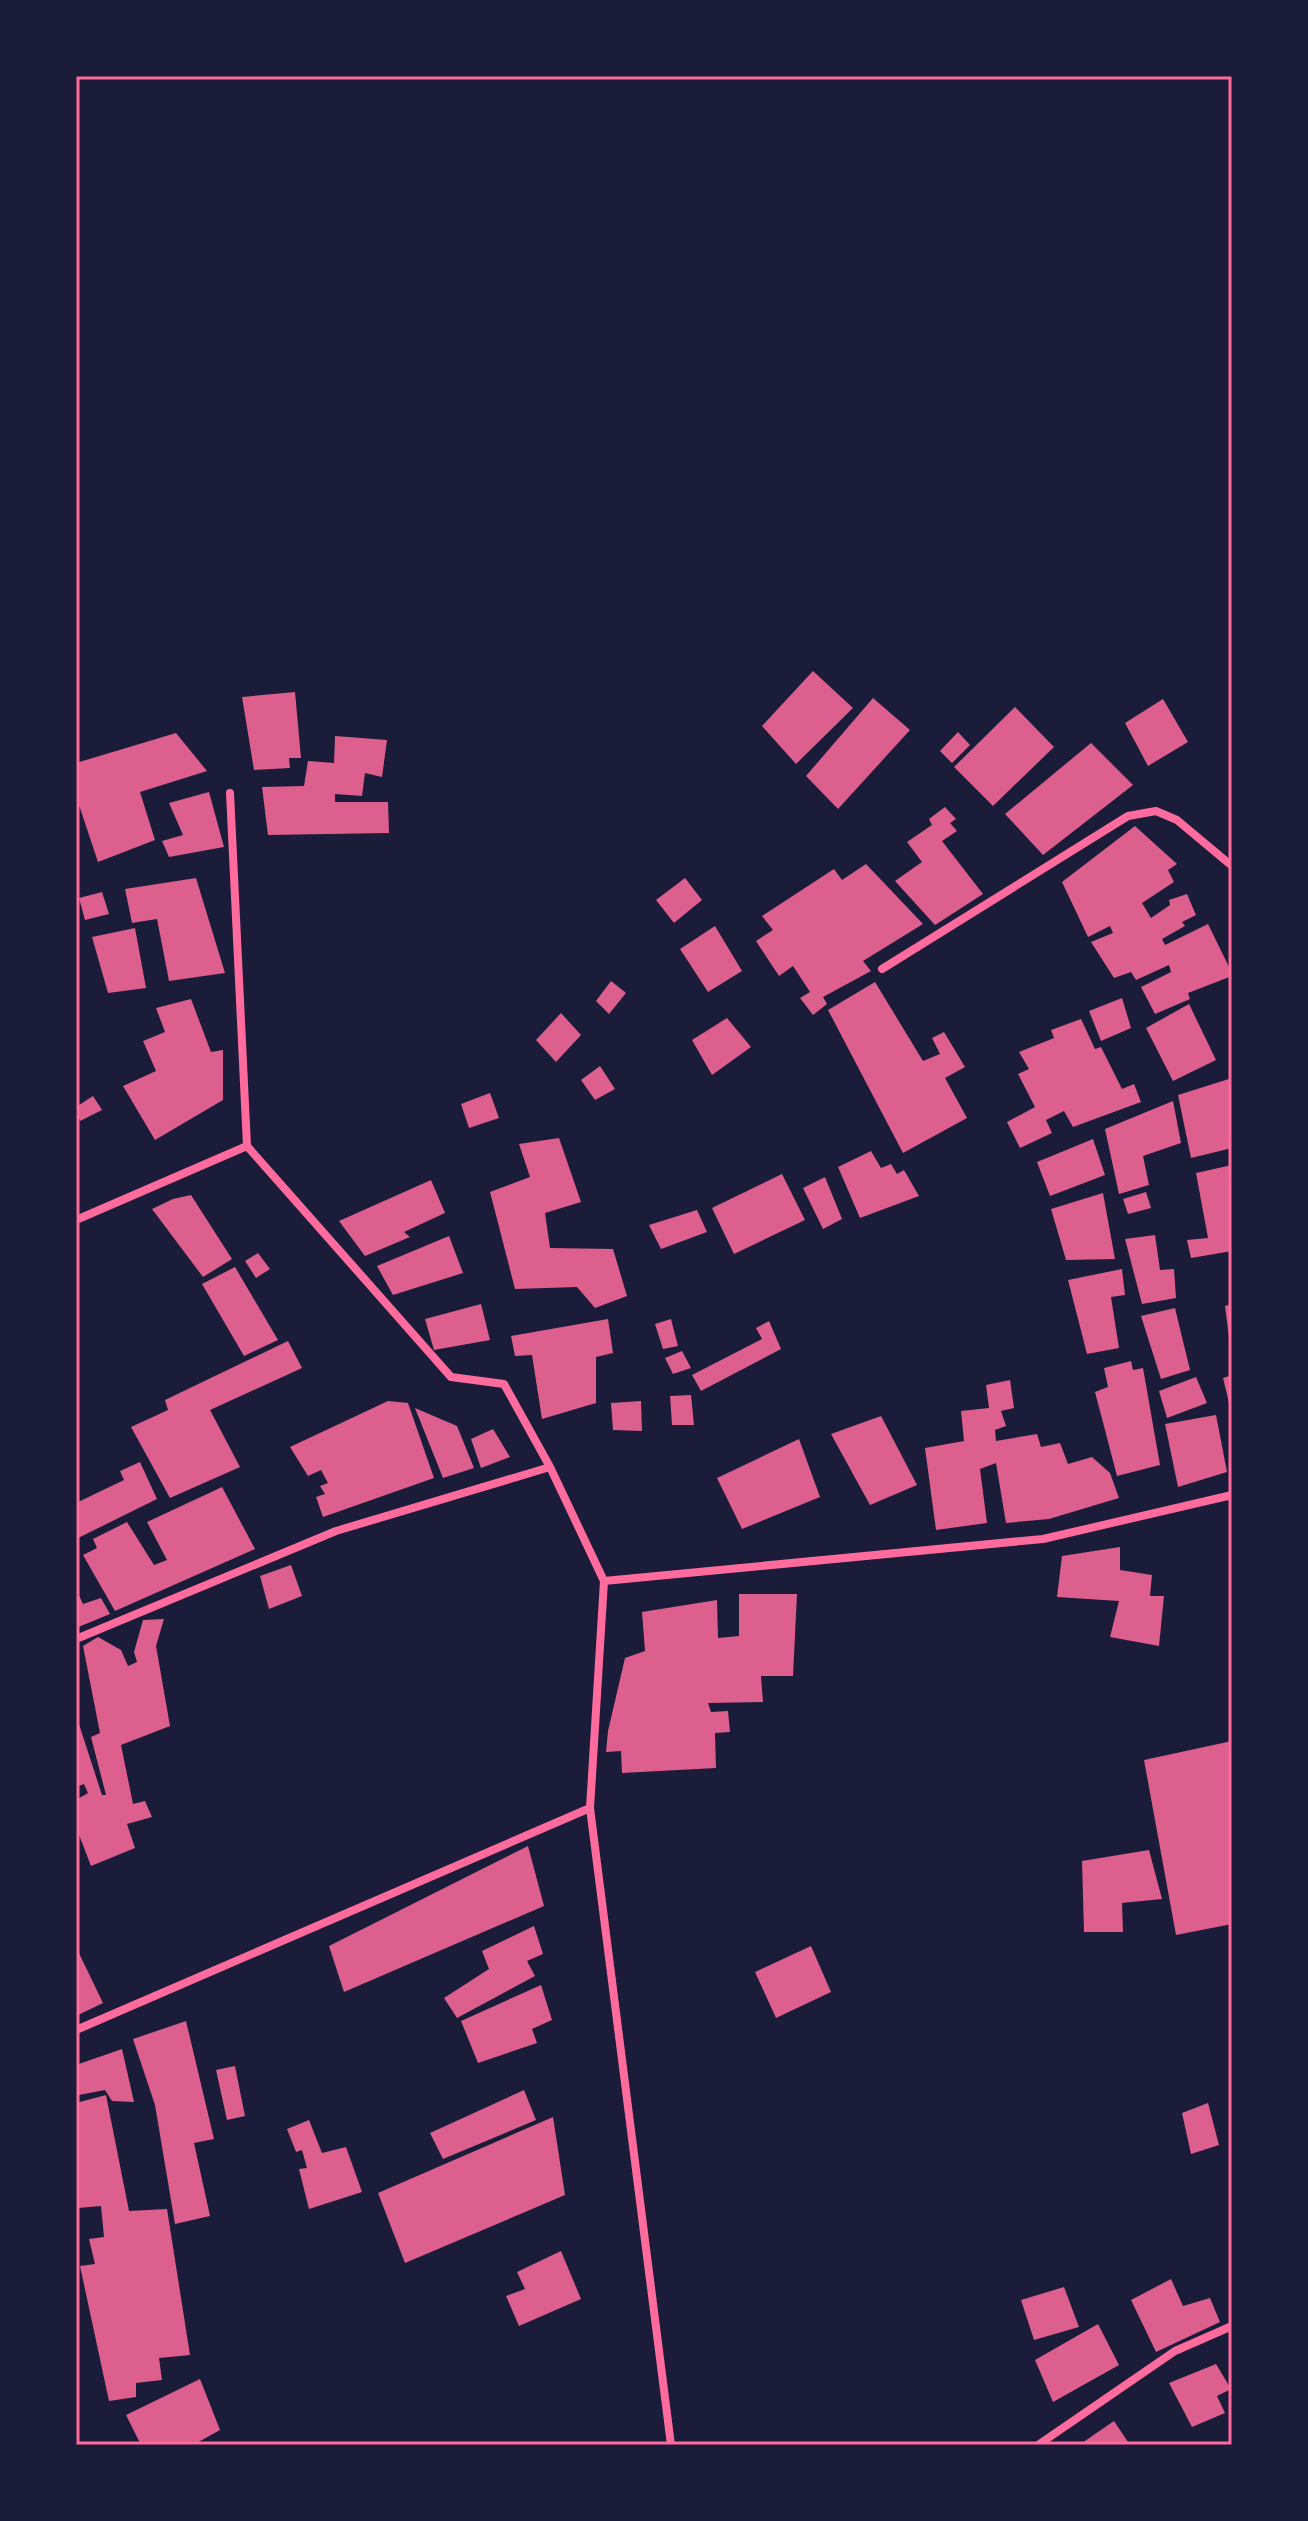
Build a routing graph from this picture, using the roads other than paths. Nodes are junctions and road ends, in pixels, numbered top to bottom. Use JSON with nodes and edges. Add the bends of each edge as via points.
{"nodes":[{"id":1,"x":230,"y":793,"type":"dead end"},
{"id":2,"x":1232,"y":866,"type":"edge"},
{"id":3,"x":882,"y":969,"type":"dead end"},
{"id":4,"x":247,"y":1146,"type":"junction"},
{"id":5,"x":76,"y":1220,"type":"edge"},
{"id":6,"x":550,"y":1467,"type":"junction"},
{"id":7,"x":1232,"y":1495,"type":"edge"},
{"id":8,"x":604,"y":1581,"type":"junction"},
{"id":9,"x":76,"y":1639,"type":"edge"},
{"id":10,"x":590,"y":1808,"type":"junction"},
{"id":11,"x":76,"y":2030,"type":"edge"},
{"id":12,"x":1232,"y":2326,"type":"edge"},
{"id":13,"x":671,"y":2445,"type":"edge"},
{"id":14,"x":1038,"y":2445,"type":"edge"}],
"edges":[{"from":1,"to":4,"type":"street"},
{"from":2,"to":3,"type":"street","via":[[1177,820],[1156,811],[1128,816]]},
{"from":4,"to":5,"type":"street"},
{"from":4,"to":6,"type":"street","via":[[451,1377],[504,1384]]},
{"from":6,"to":8,"type":"street"},
{"from":6,"to":9,"type":"street","via":[[336,1531]]},
{"from":7,"to":8,"type":"street","via":[[1043,1539]]},
{"from":8,"to":10,"type":"street"},
{"from":10,"to":11,"type":"street"},
{"from":10,"to":13,"type":"street"},
{"from":12,"to":14,"type":"street","via":[[1175,2351]]}]}
